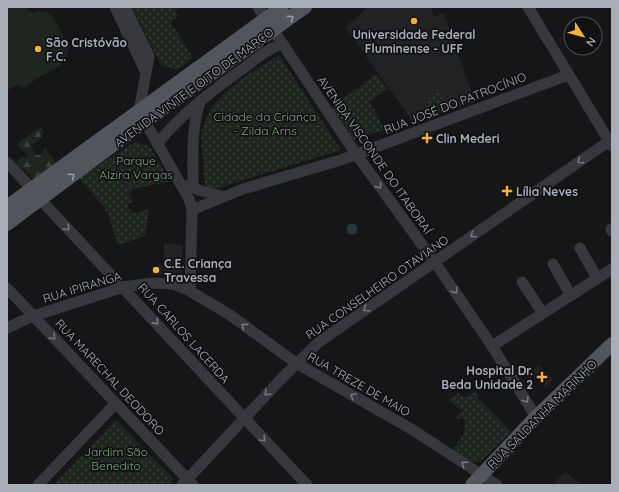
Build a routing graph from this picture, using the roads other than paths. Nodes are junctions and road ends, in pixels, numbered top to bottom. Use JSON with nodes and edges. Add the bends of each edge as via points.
{"nodes":[{"id":1,"x":115,"y":7,"type":"edge"},
{"id":2,"x":125,"y":7,"type":"edge"},
{"id":3,"x":282,"y":7,"type":"edge"},
{"id":4,"x":305,"y":7,"type":"edge"},
{"id":5,"x":528,"y":7,"type":"edge"},
{"id":6,"x":266,"y":19,"type":"edge"},
{"id":7,"x":283,"y":44,"type":"junction"},
{"id":8,"x":146,"y":73,"type":"junction"},
{"id":9,"x":568,"y":75,"type":"junction"},
{"id":10,"x":200,"y":101,"type":"junction"},
{"id":11,"x":141,"y":117,"type":"junction"},
{"id":12,"x":611,"y":142,"type":"edge"},
{"id":13,"x":157,"y":144,"type":"junction"},
{"id":14,"x":356,"y":154,"type":"junction"},
{"id":15,"x":7,"y":162,"type":"edge"},
{"id":16,"x":176,"y":174,"type":"junction"},
{"id":17,"x":195,"y":188,"type":"junction"},
{"id":18,"x":36,"y":194,"type":"junction"},
{"id":19,"x":222,"y":196,"type":"junction"},
{"id":20,"x":7,"y":207,"type":"edge"},
{"id":21,"x":192,"y":210,"type":"junction"},
{"id":22,"x":7,"y":224,"type":"edge"},
{"id":23,"x":580,"y":248,"type":"dead end"},
{"id":24,"x":434,"y":261,"type":"junction"},
{"id":25,"x":553,"y":264,"type":"dead end"},
{"id":26,"x":612,"y":269,"type":"edge"},
{"id":27,"x":597,"y":278,"type":"junction"},
{"id":28,"x":522,"y":282,"type":"dead end"},
{"id":29,"x":124,"y":287,"type":"junction"},
{"id":30,"x":7,"y":288,"type":"edge"},
{"id":31,"x":190,"y":291,"type":"junction"},
{"id":32,"x":570,"y":294,"type":"junction"},
{"id":33,"x":542,"y":312,"type":"junction"},
{"id":34,"x":33,"y":316,"type":"junction"},
{"id":35,"x":7,"y":328,"type":"edge"},
{"id":36,"x":612,"y":344,"type":"edge"},
{"id":37,"x":492,"y":346,"type":"junction"},
{"id":38,"x":296,"y":363,"type":"junction"},
{"id":39,"x":116,"y":403,"type":"junction"},
{"id":40,"x":536,"y":417,"type":"junction"},
{"id":41,"x":244,"y":418,"type":"junction"},
{"id":42,"x":476,"y":480,"type":"edge"},
{"id":43,"x":187,"y":483,"type":"edge"},
{"id":44,"x":38,"y":485,"type":"edge"},
{"id":45,"x":307,"y":485,"type":"edge"},
{"id":46,"x":497,"y":485,"type":"edge"}],
"edges":[{"from":1,"to":8,"type":"street"},
{"from":2,"to":8,"type":"street","via":[[149,56]]},
{"from":3,"to":6,"type":"main road","name":"AVENIDA VINTE E OITO DE MARÇO"},
{"from":6,"to":4,"type":"main road","name":"AVENIDA VINTE E OITO DE MARÇO","one_way":true},
{"from":5,"to":9,"type":"street"},
{"from":6,"to":7,"type":"street","name":"AVENIDA VISCONDE DO ITABORAÍ"},
{"from":6,"to":11,"type":"main road","name":"AVENIDA VINTE E OITO DE MARÇO"},
{"from":7,"to":10,"type":"street","via":[[265,52]]},
{"from":7,"to":14,"type":"street","name":"AVENIDA VISCONDE DO ITABORAÍ"},
{"from":8,"to":11,"type":"street"},
{"from":9,"to":12,"type":"street"},
{"from":9,"to":14,"type":"street","name":"RUA JOSÉ DO PATROCÍNIO"},
{"from":10,"to":13,"type":"street","via":[[174,124]]},
{"from":10,"to":17,"type":"street","via":[[192,146]]},
{"from":11,"to":13,"type":"street"},
{"from":11,"to":18,"type":"main road","name":"AVENIDA VINTE E OITO DE MARÇO"},
{"from":12,"to":24,"type":"street","name":"RUA CONSELHEIRO OTAVIANO","one_way":true},
{"from":13,"to":16,"type":"street"},
{"from":14,"to":19,"type":"street","name":"RUA JOSÉ DO PATROCÍNIO"},
{"from":14,"to":24,"type":"street","name":"AVENIDA VISCONDE DO ITABORAÍ","one_way":true},
{"from":15,"to":18,"type":"street","name":"RUA CARLOS LACERDA"},
{"from":16,"to":17,"type":"street"},
{"from":16,"to":21,"type":"street"},
{"from":17,"to":19,"type":"street"},
{"from":18,"to":20,"type":"main road","name":"AVENIDA VINTE E OITO DE MARÇO"},
{"from":18,"to":22,"type":"main road","name":"AVENIDA VINTE E OITO DE MARÇO"},
{"from":18,"to":29,"type":"street","name":"RUA CARLOS LACERDA","one_way":true},
{"from":19,"to":21,"type":"street","name":"RUA JOSÉ DO PATROCÍNIO"},
{"from":21,"to":31,"type":"street"},
{"from":23,"to":27,"type":"street"},
{"from":24,"to":37,"type":"street","name":"AVENIDA VISCONDE DO ITABORAÍ","one_way":true},
{"from":24,"to":38,"type":"street","name":"RUA CONSELHEIRO OTAVIANO","one_way":true,"via":[[318,342]]},
{"from":25,"to":32,"type":"street"},
{"from":26,"to":27,"type":"street"},
{"from":27,"to":32,"type":"street"},
{"from":28,"to":33,"type":"street"},
{"from":29,"to":31,"type":"street","name":"RUA IPIRANGA","via":[[151,283],[173,284]]},
{"from":29,"to":34,"type":"street","name":"RUA IPIRANGA"},
{"from":29,"to":41,"type":"street","name":"RUA CARLOS LACERDA","one_way":true},
{"from":30,"to":34,"type":"street","name":"RUA MARECHAL DEODORO"},
{"from":38,"to":31,"type":"street","name":"RUA TREZE DE MAIO","one_way":true,"via":[[230,315]]},
{"from":32,"to":33,"type":"street"},
{"from":33,"to":37,"type":"street"},
{"from":34,"to":35,"type":"street","name":"RUA IPIRANGA"},
{"from":34,"to":39,"type":"street","name":"RUA MARECHAL DEODORO","one_way":true},
{"from":36,"to":40,"type":"main road","name":"RUA SALDANHA MARINHO"},
{"from":37,"to":40,"type":"street","name":"AVENIDA VISCONDE DO ITABORAÍ","one_way":true},
{"from":38,"to":41,"type":"street","name":"RUA CONSELHEIRO OTAVIANO","one_way":true},
{"from":42,"to":38,"type":"street","name":"RUA TREZE DE MAIO","one_way":true,"via":[[413,430]]},
{"from":39,"to":43,"type":"street","name":"RUA MARECHAL DEODORO"},
{"from":39,"to":44,"type":"street"},
{"from":40,"to":42,"type":"main road","name":"RUA SALDANHA MARINHO"},
{"from":41,"to":43,"type":"street","name":"RUA CONSELHEIRO OTAVIANO"},
{"from":41,"to":45,"type":"street","name":"RUA CARLOS LACERDA","one_way":true},
{"from":42,"to":46,"type":"street","name":"RUA TREZE DE MAIO"}]}
